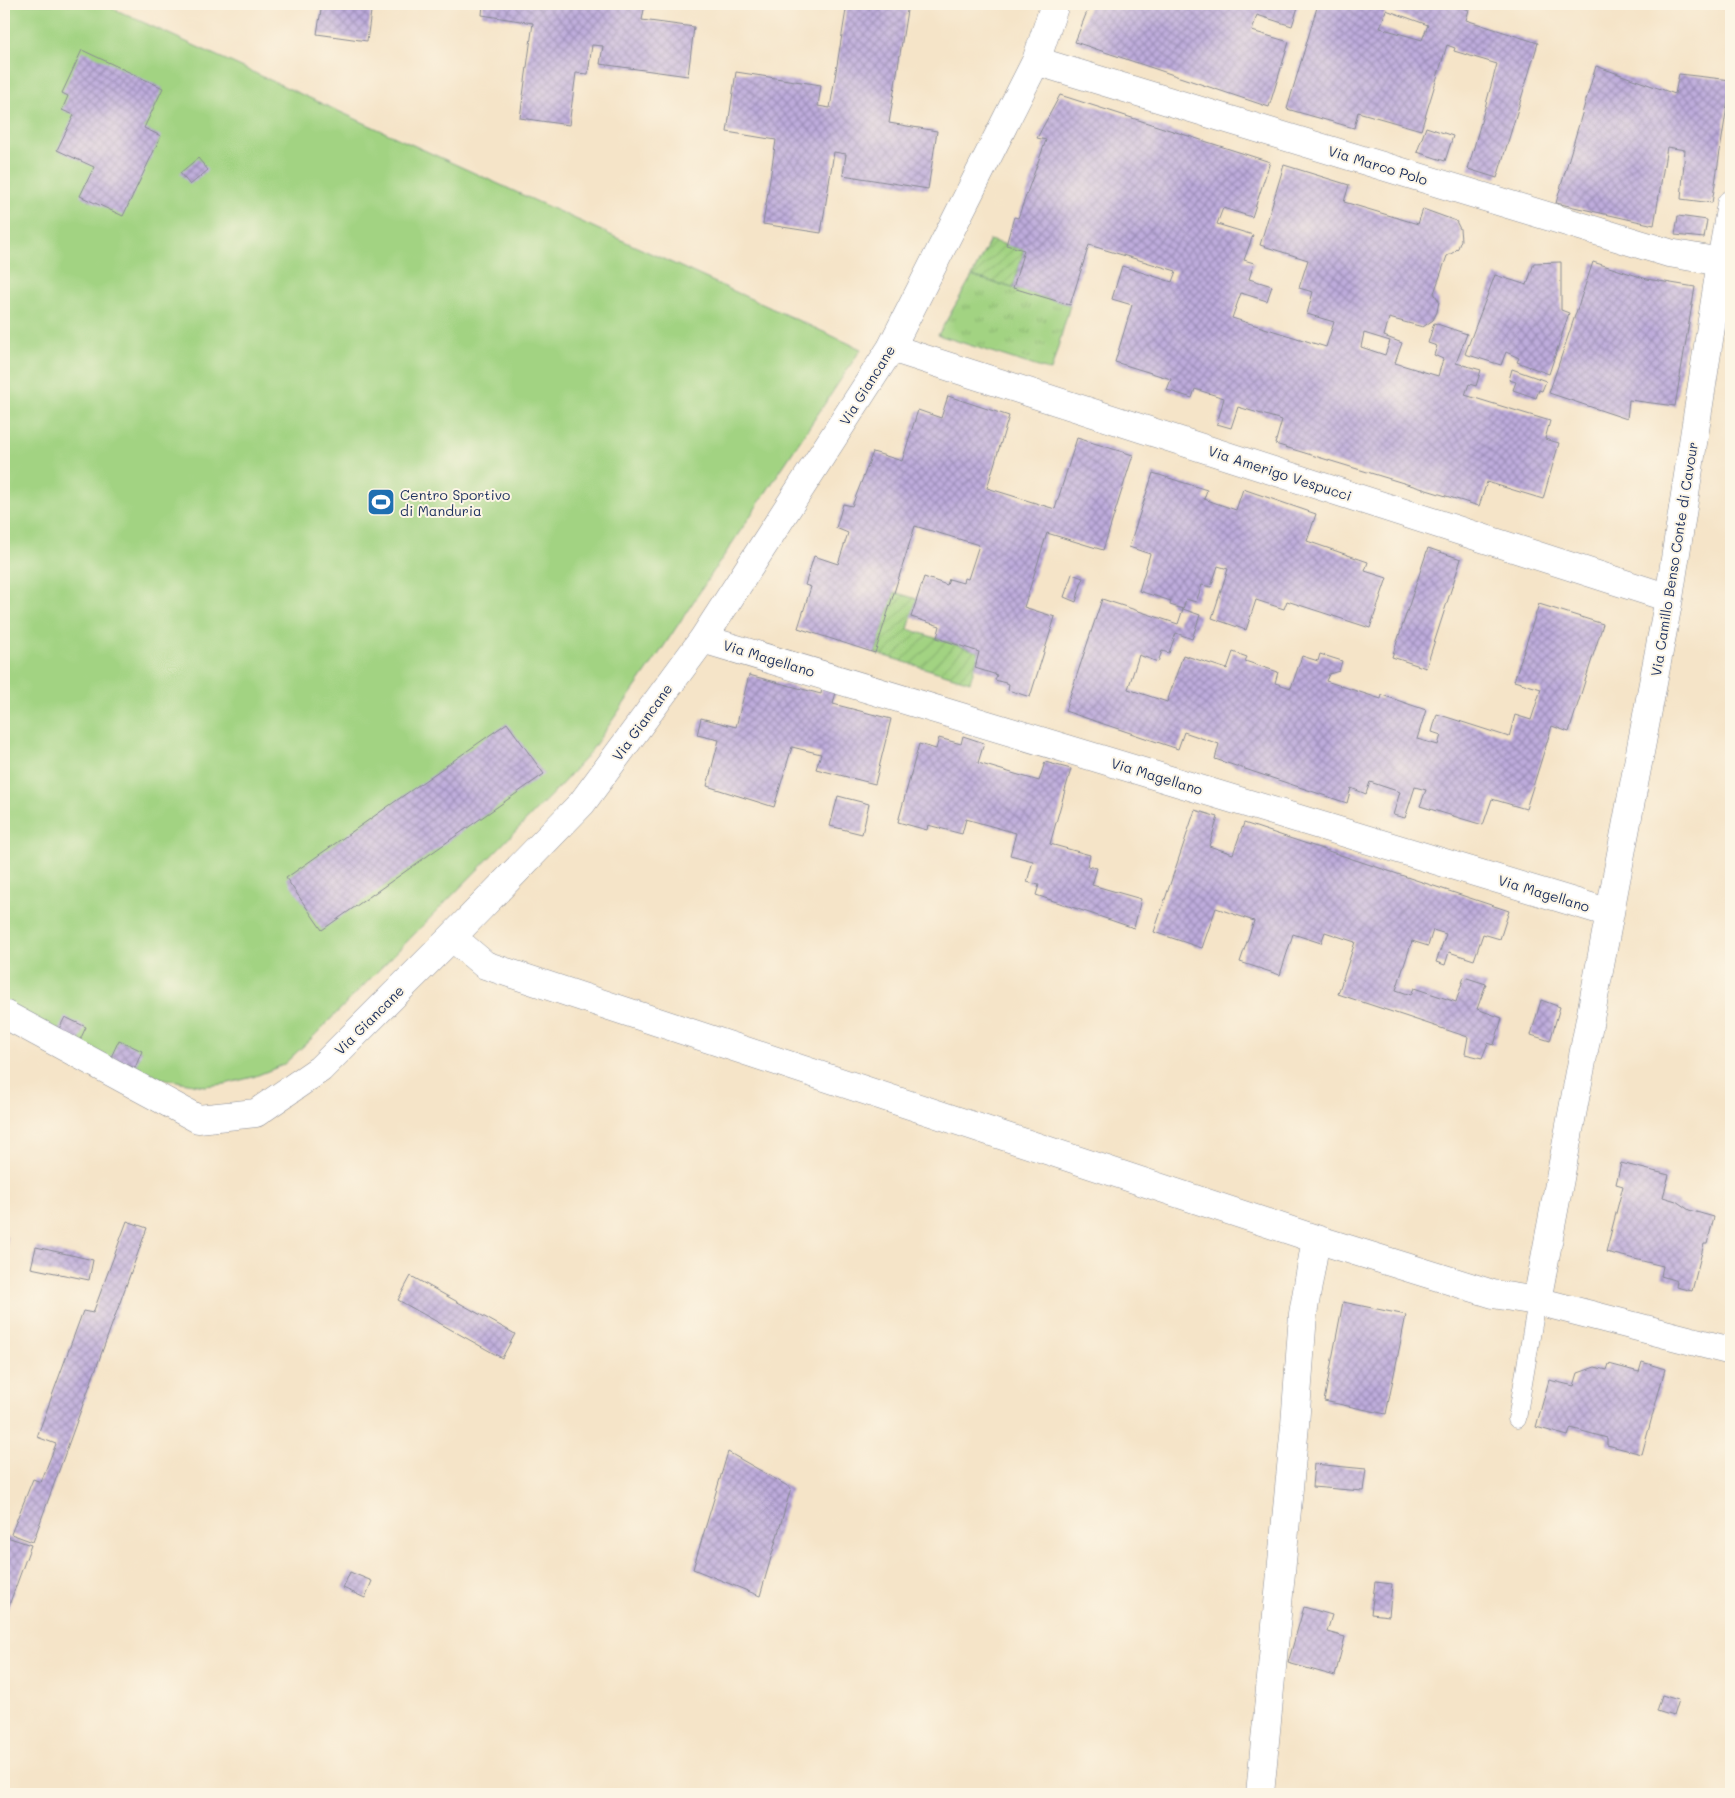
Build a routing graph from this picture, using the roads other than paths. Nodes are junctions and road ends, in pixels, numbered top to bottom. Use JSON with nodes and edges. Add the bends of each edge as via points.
{"nodes":[{"id":1,"x":1055,"y":4,"type":"edge"},
{"id":2,"x":1036,"y":61,"type":"junction"},
{"id":3,"x":1731,"y":204,"type":"edge"},
{"id":4,"x":1726,"y":264,"type":"edge"},
{"id":5,"x":892,"y":348,"type":"junction"},
{"id":6,"x":1669,"y":598,"type":"junction"},
{"id":7,"x":704,"y":639,"type":"junction"},
{"id":8,"x":1610,"y":913,"type":"junction"},
{"id":9,"x":452,"y":938,"type":"junction"},
{"id":10,"x":4,"y":1014,"type":"edge"},
{"id":11,"x":1316,"y":1239,"type":"junction"},
{"id":12,"x":1537,"y":1301,"type":"junction"},
{"id":13,"x":1731,"y":1351,"type":"edge"},
{"id":14,"x":1517,"y":1419,"type":"dead end"},
{"id":15,"x":1260,"y":1794,"type":"edge"}],
"edges":[{"from":1,"to":2,"type":"street","name":"Via Giancane"},
{"from":2,"to":4,"type":"street","name":"Via Marco Polo","via":[[1669,253]]},
{"from":2,"to":5,"type":"street","name":"Via Giancane"},
{"from":3,"to":4,"type":"street","name":"Via Camillo Benso Conte di Cavour"},
{"from":4,"to":6,"type":"street","name":"Via Camillo Benso Conte di Cavour"},
{"from":5,"to":6,"type":"street","name":"Via Amerigo Vespucci"},
{"from":5,"to":7,"type":"street","name":"Via Giancane"},
{"from":6,"to":8,"type":"street","name":"Via Camillo Benso Conte di Cavour"},
{"from":7,"to":8,"type":"street","name":"Via Magellano"},
{"from":7,"to":9,"type":"street","name":"Via Giancane","via":[[582,803]]},
{"from":8,"to":12,"type":"street","name":"Via Camillo Benso Conte di Cavour"},
{"from":9,"to":10,"type":"street","name":"Via Giancane","via":[[320,1069],[256,1113],[198,1120]]},
{"from":9,"to":11,"type":"street","via":[[485,964]]},
{"from":11,"to":12,"type":"street","via":[[1493,1294]]},
{"from":11,"to":15,"type":"street","via":[[1303,1314]]},
{"from":12,"to":13,"type":"street"},
{"from":12,"to":14,"type":"lane"}]}
